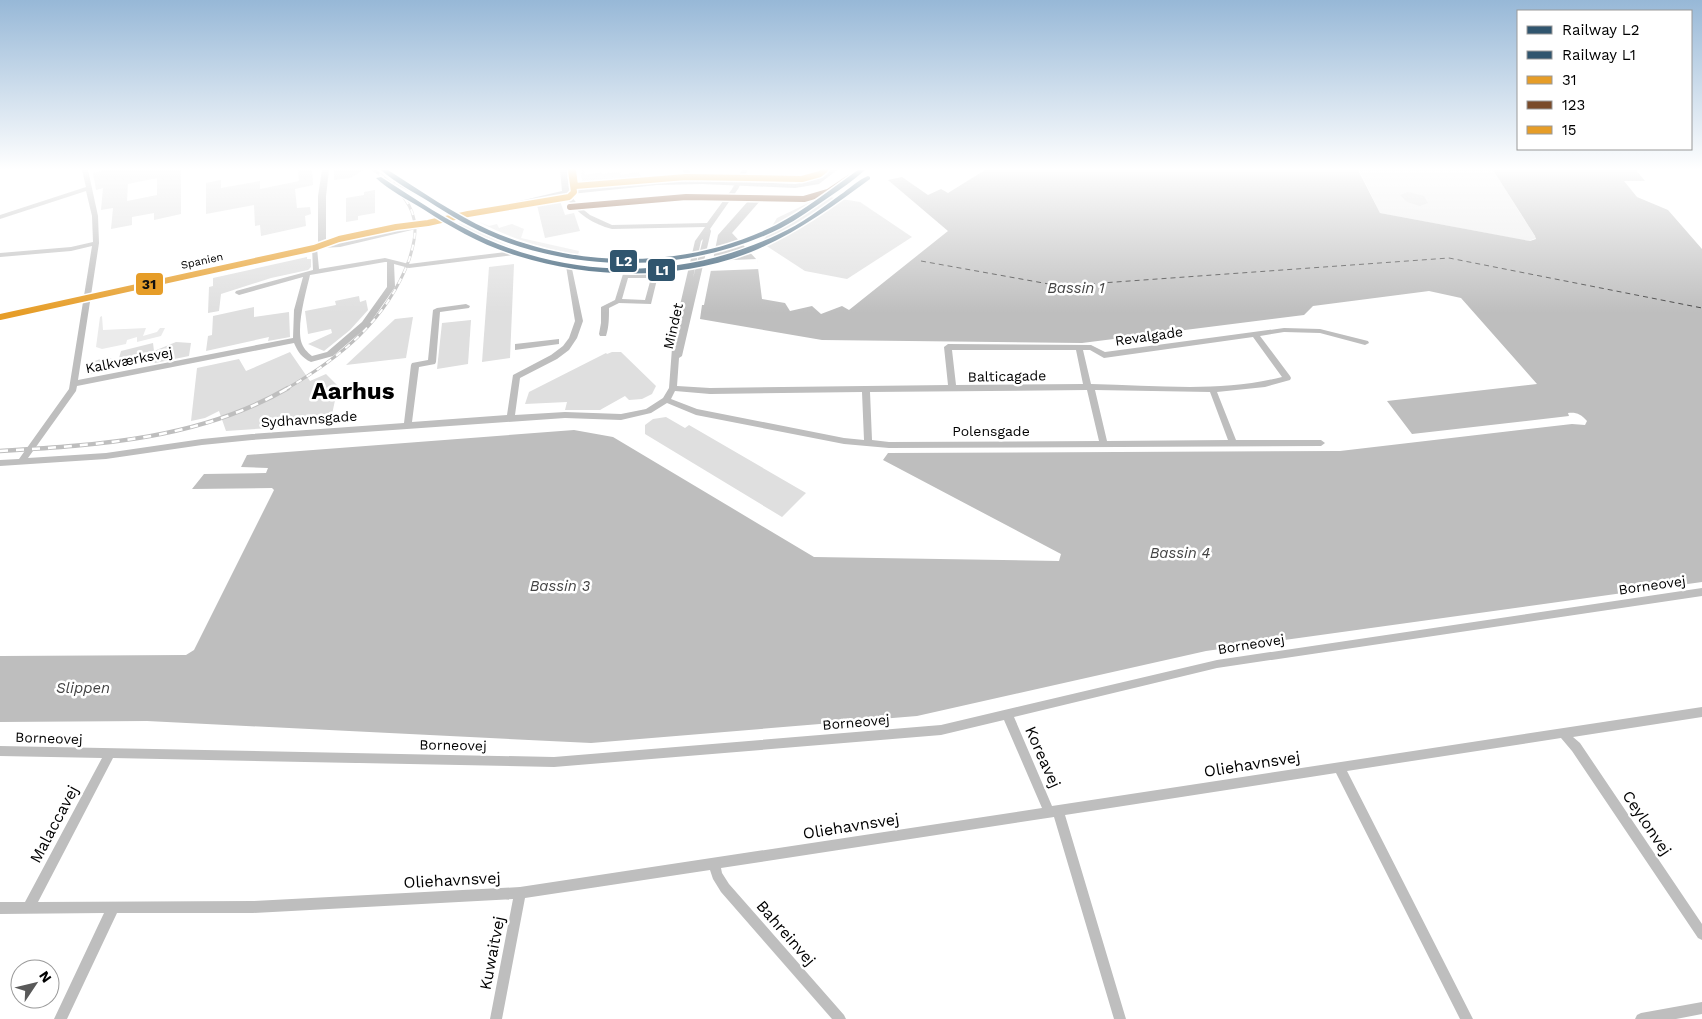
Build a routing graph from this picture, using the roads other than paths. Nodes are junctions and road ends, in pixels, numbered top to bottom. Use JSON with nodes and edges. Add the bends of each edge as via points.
{"nodes":[{"id":1,"x":95,"y":218,"type":"edge"},
{"id":2,"x":320,"y":218,"type":"edge"},
{"id":3,"x":436,"y":218,"type":"edge"},
{"id":4,"x":452,"y":218,"type":"edge"},
{"id":5,"x":591,"y":218,"type":"edge"},
{"id":6,"x":714,"y":218,"type":"edge"},
{"id":7,"x":428,"y":223,"type":"junction"},
{"id":8,"x":709,"y":225,"type":"junction"},
{"id":9,"x":396,"y":227,"type":"junction"},
{"id":10,"x":96,"y":243,"type":"junction"},
{"id":11,"x":318,"y":247,"type":"junction"},
{"id":12,"x":0,"y":255,"type":"edge"},
{"id":13,"x":390,"y":262,"type":"junction"},
{"id":14,"x":658,"y":263,"type":"dead end"},
{"id":15,"x":316,"y":270,"type":"junction"},
{"id":16,"x":307,"y":273,"type":"junction"},
{"id":17,"x":654,"y":276,"type":"junction"},
{"id":18,"x":239,"y":293,"type":"dead end"},
{"id":19,"x":88,"y":298,"type":"junction"},
{"id":20,"x":618,"y":301,"type":"junction"},
{"id":21,"x":466,"y":306,"type":"dead end"},
{"id":22,"x":0,"y":317,"type":"edge"},
{"id":23,"x":603,"y":334,"type":"dead end"},
{"id":24,"x":1256,"y":334,"type":"junction"},
{"id":25,"x":297,"y":340,"type":"junction"},
{"id":26,"x":1365,"y":343,"type":"dead end"},
{"id":27,"x":1079,"y":349,"type":"junction"},
{"id":28,"x":74,"y":384,"type":"junction"},
{"id":29,"x":1089,"y":387,"type":"junction"},
{"id":30,"x":673,"y":388,"type":"junction"},
{"id":31,"x":1212,"y":388,"type":"junction"},
{"id":32,"x":952,"y":389,"type":"junction"},
{"id":33,"x":866,"y":390,"type":"junction"},
{"id":34,"x":666,"y":400,"type":"junction"},
{"id":35,"x":621,"y":417,"type":"joint"},
{"id":36,"x":511,"y":418,"type":"junction"},
{"id":37,"x":408,"y":426,"type":"junction"},
{"id":38,"x":868,"y":443,"type":"junction"},
{"id":39,"x":1321,"y":443,"type":"dead end"},
{"id":40,"x":1104,"y":444,"type":"junction"},
{"id":41,"x":1233,"y":444,"type":"junction"},
{"id":42,"x":21,"y":462,"type":"junction"},
{"id":43,"x":0,"y":463,"type":"edge"},
{"id":44,"x":1702,"y":592,"type":"edge"},
{"id":45,"x":1702,"y":712,"type":"edge"},
{"id":46,"x":1007,"y":714,"type":"junction"},
{"id":47,"x":1563,"y":733,"type":"junction"},
{"id":48,"x":0,"y":751,"type":"edge"},
{"id":49,"x":109,"y":754,"type":"junction"},
{"id":50,"x":1339,"y":767,"type":"junction"},
{"id":51,"x":1054,"y":811,"type":"junction"},
{"id":52,"x":714,"y":863,"type":"junction"},
{"id":53,"x":520,"y":893,"type":"junction"},
{"id":54,"x":0,"y":908,"type":"edge"},
{"id":55,"x":28,"y":908,"type":"junction"},
{"id":56,"x":113,"y":908,"type":"junction"},
{"id":57,"x":1702,"y":934,"type":"edge"},
{"id":58,"x":1702,"y":1008,"type":"edge"},
{"id":59,"x":60,"y":1019,"type":"edge"},
{"id":60,"x":496,"y":1019,"type":"edge"},
{"id":61,"x":840,"y":1019,"type":"edge"},
{"id":62,"x":1120,"y":1019,"type":"edge"},
{"id":63,"x":1467,"y":1019,"type":"edge"},
{"id":64,"x":1641,"y":1019,"type":"edge"}],
"edges":[{"from":1,"to":10,"type":"street"},
{"from":2,"to":11,"type":"street"},
{"from":3,"to":9,"type":"street","name":"Spanien"},
{"from":4,"to":7,"type":"street","name":"Spanien"},
{"from":5,"to":8,"type":"street","via":[[612,227]]},
{"from":6,"to":8,"type":"street"},
{"from":7,"to":9,"type":"street","name":"Spanien"},
{"from":7,"to":11,"type":"street","name":"Spanien"},
{"from":8,"to":30,"type":"street","name":"Mindet","via":[[698,241]]},
{"from":9,"to":11,"type":"street","name":"Spanien","via":[[339,239]]},
{"from":10,"to":12,"type":"street"},
{"from":10,"to":19,"type":"street"},
{"from":11,"to":15,"type":"street"},
{"from":11,"to":19,"type":"street","name":"Spanien"},
{"from":13,"to":15,"type":"street","via":[[384,260]]},
{"from":13,"to":25,"type":"street","via":[[391,287],[366,324],[354,335],[326,356],[311,359],[302,352]]},
{"from":13,"to":36,"type":"street","via":[[409,266],[513,253],[569,265],[579,321],[573,338],[554,357],[516,377]]},
{"from":14,"to":17,"type":"street"},
{"from":15,"to":16,"type":"street"},
{"from":16,"to":18,"type":"street"},
{"from":16,"to":25,"type":"street","via":[[298,310]]},
{"from":17,"to":20,"type":"street","via":[[625,276]]},
{"from":17,"to":20,"type":"street","via":[[648,302]]},
{"from":19,"to":22,"type":"street","name":"Spanien"},
{"from":19,"to":28,"type":"street"},
{"from":20,"to":23,"type":"street","via":[[605,307]]},
{"from":21,"to":37,"type":"street","via":[[438,310],[432,362],[415,365]]},
{"from":24,"to":26,"type":"street","name":"Revalgade","via":[[1284,330],[1320,331]]},
{"from":24,"to":27,"type":"street","name":"Revalgade","via":[[1104,355],[1092,348]]},
{"from":24,"to":31,"type":"street","name":"Balticagade","via":[[1287,378],[1243,388]]},
{"from":25,"to":28,"type":"street","name":"Kalkværksvej"},
{"from":27,"to":29,"type":"street"},
{"from":27,"to":32,"type":"street","name":"Revalgade","via":[[948,347]]},
{"from":28,"to":42,"type":"street"},
{"from":29,"to":31,"type":"street","name":"Balticagade"},
{"from":29,"to":32,"type":"street","name":"Balticagade"},
{"from":29,"to":40,"type":"street"},
{"from":30,"to":33,"type":"street","name":"Balticagade","via":[[710,392]]},
{"from":30,"to":34,"type":"street","name":"Mindet"},
{"from":31,"to":41,"type":"street"},
{"from":32,"to":33,"type":"street","name":"Balticagade"},
{"from":33,"to":38,"type":"street"},
{"from":34,"to":35,"type":"street","name":"Mindet","via":[[648,412]]},
{"from":34,"to":38,"type":"street","name":"Polensgade","via":[[696,412]]},
{"from":35,"to":36,"type":"street","name":"Sydhavnsgade","via":[[565,415]]},
{"from":36,"to":37,"type":"street","name":"Sydhavnsgade"},
{"from":37,"to":42,"type":"street","name":"Sydhavnsgade","via":[[202,442],[106,456]]},
{"from":38,"to":40,"type":"street","name":"Polensgade"},
{"from":39,"to":41,"type":"street","name":"Polensgade"},
{"from":40,"to":41,"type":"street","name":"Polensgade"},
{"from":42,"to":43,"type":"street","name":"Sydhavnsgade"},
{"from":44,"to":46,"type":"street","name":"Borneovej","via":[[1217,664]]},
{"from":45,"to":47,"type":"street","name":"Oliehavnsvej"},
{"from":46,"to":49,"type":"street","name":"Borneovej","via":[[941,730],[554,762]]},
{"from":46,"to":51,"type":"street","name":"Koreavej"},
{"from":47,"to":50,"type":"street","name":"Oliehavnsvej"},
{"from":47,"to":57,"type":"street","name":"Ceylonvej","via":[[1576,747]]},
{"from":48,"to":49,"type":"street","name":"Borneovej"},
{"from":49,"to":55,"type":"street","name":"Malaccavej"},
{"from":50,"to":51,"type":"street","name":"Oliehavnsvej"},
{"from":50,"to":63,"type":"street"},
{"from":51,"to":52,"type":"street","name":"Oliehavnsvej"},
{"from":51,"to":62,"type":"street","name":"Koreavej"},
{"from":52,"to":53,"type":"street","name":"Oliehavnsvej"},
{"from":52,"to":61,"type":"street","name":"Bahreinvej","via":[[725,888]]},
{"from":53,"to":56,"type":"street","name":"Oliehavnsvej","via":[[253,907]]},
{"from":53,"to":60,"type":"street","name":"Kuwaitvej"},
{"from":54,"to":55,"type":"street","name":"Oliehavnsvej"},
{"from":55,"to":56,"type":"street","name":"Oliehavnsvej"},
{"from":56,"to":59,"type":"street"},
{"from":58,"to":64,"type":"street"}]}
